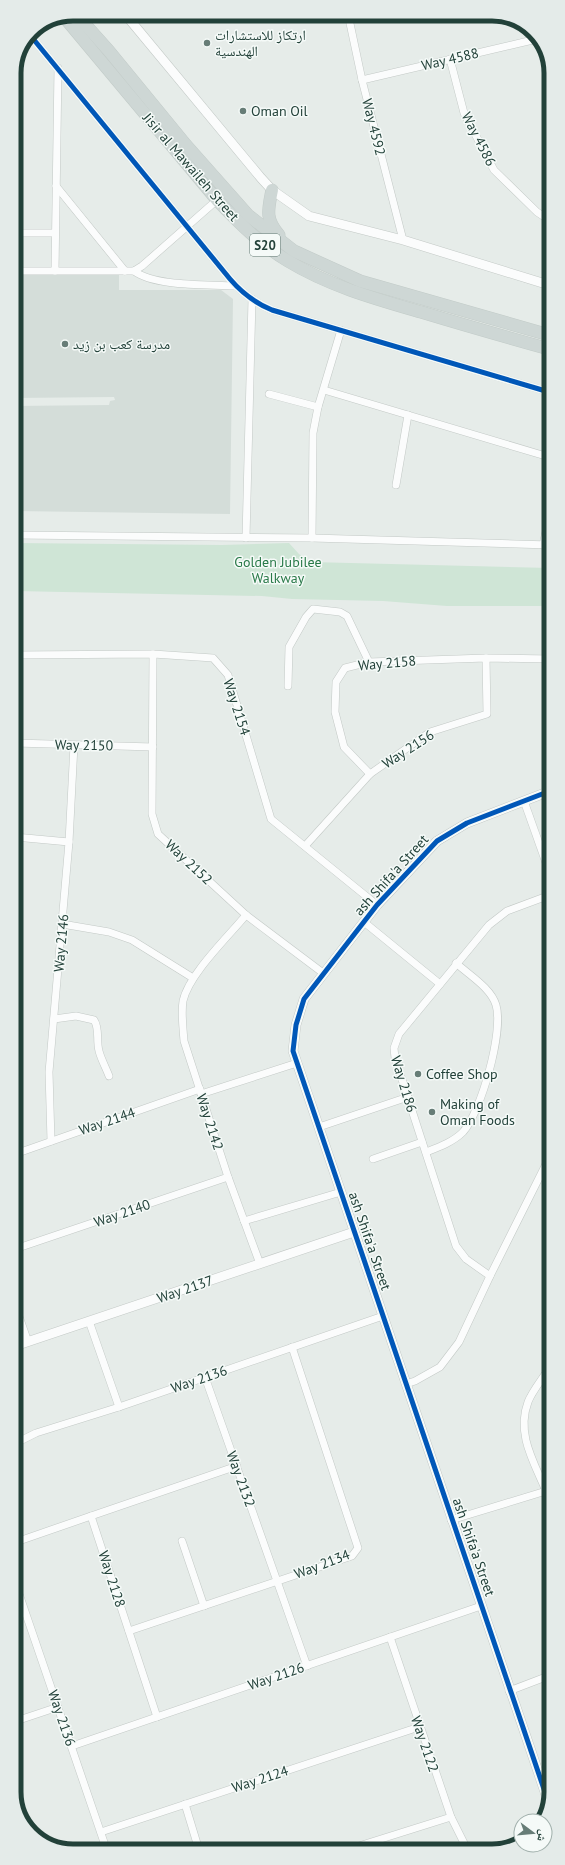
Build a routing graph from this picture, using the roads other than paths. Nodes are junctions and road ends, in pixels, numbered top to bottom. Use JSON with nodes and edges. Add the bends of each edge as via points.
{"nodes":[{"id":1,"x":82,"y":21,"type":"edge"},
{"id":2,"x":132,"y":21,"type":"edge"},
{"id":3,"x":349,"y":21,"type":"edge"},
{"id":4,"x":68,"y":22,"type":"edge"},
{"id":5,"x":34,"y":39,"type":"edge"},
{"id":6,"x":532,"y":40,"type":"edge"},
{"id":7,"x":450,"y":59,"type":"junction"},
{"id":8,"x":58,"y":68,"type":"junction"},
{"id":9,"x":362,"y":80,"type":"junction"},
{"id":10,"x":56,"y":186,"type":"junction"},
{"id":11,"x":272,"y":190,"type":"junction"},
{"id":12,"x":217,"y":200,"type":"junction"},
{"id":13,"x":544,"y":217,"type":"edge"},
{"id":14,"x":187,"y":226,"type":"junction"},
{"id":15,"x":55,"y":233,"type":"junction"},
{"id":16,"x":21,"y":234,"type":"edge"},
{"id":17,"x":403,"y":240,"type":"junction"},
{"id":18,"x":294,"y":250,"type":"junction"},
{"id":19,"x":21,"y":271,"type":"edge"},
{"id":20,"x":55,"y":271,"type":"junction"},
{"id":21,"x":125,"y":271,"type":"junction"},
{"id":22,"x":134,"y":271,"type":"junction"},
{"id":23,"x":544,"y":283,"type":"edge"},
{"id":24,"x":236,"y":286,"type":"junction"},
{"id":25,"x":252,"y":299,"type":"junction"},
{"id":26,"x":341,"y":330,"type":"junction"},
{"id":27,"x":544,"y":333,"type":"edge"},
{"id":28,"x":544,"y":348,"type":"edge"},
{"id":29,"x":324,"y":390,"type":"junction"},
{"id":30,"x":544,"y":391,"type":"edge"},
{"id":31,"x":269,"y":394,"type":"dead end"},
{"id":32,"x":318,"y":407,"type":"junction"},
{"id":33,"x":408,"y":415,"type":"junction"},
{"id":34,"x":544,"y":455,"type":"edge"},
{"id":35,"x":396,"y":485,"type":"dead end"},
{"id":36,"x":21,"y":536,"type":"edge"},
{"id":37,"x":246,"y":538,"type":"junction"},
{"id":38,"x":312,"y":538,"type":"junction"},
{"id":39,"x":544,"y":545,"type":"edge"},
{"id":40,"x":153,"y":654,"type":"junction"},
{"id":41,"x":21,"y":655,"type":"edge"},
{"id":42,"x":486,"y":658,"type":"junction"},
{"id":43,"x":544,"y":659,"type":"edge"},
{"id":44,"x":369,"y":662,"type":"junction"},
{"id":45,"x":288,"y":686,"type":"dead end"},
{"id":46,"x":21,"y":743,"type":"edge"},
{"id":47,"x":74,"y":745,"type":"junction"},
{"id":48,"x":153,"y":747,"type":"junction"},
{"id":49,"x":370,"y":774,"type":"junction"},
{"id":50,"x":544,"y":793,"type":"edge"},
{"id":51,"x":524,"y":801,"type":"junction"},
{"id":52,"x":21,"y":838,"type":"edge"},
{"id":53,"x":69,"y":842,"type":"junction"},
{"id":54,"x":305,"y":846,"type":"junction"},
{"id":55,"x":544,"y":857,"type":"edge"},
{"id":56,"x":544,"y":897,"type":"edge"},
{"id":57,"x":378,"y":905,"type":"junction"},
{"id":58,"x":246,"y":915,"type":"junction"},
{"id":59,"x":364,"y":922,"type":"junction"},
{"id":60,"x":62,"y":924,"type":"junction"},
{"id":61,"x":456,"y":963,"type":"junction"},
{"id":62,"x":323,"y":973,"type":"junction"},
{"id":63,"x":193,"y":978,"type":"junction"},
{"id":64,"x":440,"y":984,"type":"junction"},
{"id":65,"x":54,"y":1019,"type":"junction"},
{"id":66,"x":297,"y":1063,"type":"junction"},
{"id":67,"x":109,"y":1076,"type":"dead end"},
{"id":68,"x":201,"y":1092,"type":"junction"},
{"id":69,"x":408,"y":1097,"type":"junction"},
{"id":70,"x":319,"y":1127,"type":"junction"},
{"id":71,"x":51,"y":1141,"type":"junction"},
{"id":72,"x":422,"y":1142,"type":"junction"},
{"id":73,"x":21,"y":1152,"type":"edge"},
{"id":74,"x":426,"y":1152,"type":"junction"},
{"id":75,"x":373,"y":1159,"type":"dead end"},
{"id":76,"x":544,"y":1174,"type":"edge"},
{"id":77,"x":228,"y":1177,"type":"junction"},
{"id":78,"x":341,"y":1192,"type":"junction"},
{"id":79,"x":244,"y":1221,"type":"junction"},
{"id":80,"x":354,"y":1232,"type":"junction"},
{"id":81,"x":21,"y":1248,"type":"edge"},
{"id":82,"x":260,"y":1264,"type":"junction"},
{"id":83,"x":490,"y":1276,"type":"junction"},
{"id":84,"x":383,"y":1316,"type":"junction"},
{"id":85,"x":89,"y":1321,"type":"junction"},
{"id":86,"x":21,"y":1322,"type":"edge"},
{"id":87,"x":28,"y":1342,"type":"junction"},
{"id":88,"x":21,"y":1344,"type":"edge"},
{"id":89,"x":292,"y":1347,"type":"junction"},
{"id":90,"x":205,"y":1377,"type":"junction"},
{"id":91,"x":543,"y":1379,"type":"edge"},
{"id":92,"x":406,"y":1384,"type":"junction"},
{"id":93,"x":119,"y":1407,"type":"junction"},
{"id":94,"x":21,"y":1440,"type":"edge"},
{"id":95,"x":237,"y":1466,"type":"junction"},
{"id":96,"x":544,"y":1482,"type":"edge"},
{"id":97,"x":544,"y":1492,"type":"edge"},
{"id":98,"x":91,"y":1516,"type":"junction"},
{"id":99,"x":452,"y":1520,"type":"junction"},
{"id":100,"x":21,"y":1540,"type":"edge"},
{"id":101,"x":182,"y":1542,"type":"dead end"},
{"id":102,"x":278,"y":1581,"type":"junction"},
{"id":103,"x":21,"y":1600,"type":"edge"},
{"id":104,"x":204,"y":1606,"type":"junction"},
{"id":105,"x":481,"y":1606,"type":"junction"},
{"id":106,"x":129,"y":1631,"type":"junction"},
{"id":107,"x":390,"y":1637,"type":"junction"},
{"id":108,"x":307,"y":1666,"type":"junction"},
{"id":109,"x":544,"y":1678,"type":"edge"},
{"id":110,"x":509,"y":1691,"type":"junction"},
{"id":111,"x":58,"y":1707,"type":"junction"},
{"id":112,"x":157,"y":1717,"type":"junction"},
{"id":113,"x":21,"y":1719,"type":"edge"},
{"id":114,"x":419,"y":1727,"type":"junction"},
{"id":115,"x":72,"y":1746,"type":"junction"},
{"id":116,"x":544,"y":1790,"type":"edge"},
{"id":117,"x":185,"y":1804,"type":"junction"},
{"id":118,"x":451,"y":1817,"type":"junction"},
{"id":119,"x":100,"y":1832,"type":"junction"},
{"id":120,"x":104,"y":1844,"type":"edge"},
{"id":121,"x":197,"y":1844,"type":"edge"},
{"id":122,"x":365,"y":1844,"type":"edge"},
{"id":123,"x":464,"y":1844,"type":"edge"}],
"edges":[{"from":1,"to":18,"type":"main road","name":"Jisir al Mawaileh Street","number":"S20","via":[[248,215]]},
{"from":2,"to":11,"type":"street"},
{"from":3,"to":9,"type":"street","name":"Way 4592"},
{"from":4,"to":12,"type":"main road","name":"Jisir al Mawaileh Street","number":"S20"},
{"from":5,"to":8,"type":"street"},
{"from":6,"to":7,"type":"street","name":"Way 4588"},
{"from":7,"to":9,"type":"street","name":"Way 4588"},
{"from":7,"to":13,"type":"street","name":"Way 4586","via":[[464,113],[494,170]]},
{"from":8,"to":10,"type":"street"},
{"from":8,"to":14,"type":"street"},
{"from":9,"to":17,"type":"street","name":"Way 4592"},
{"from":10,"to":15,"type":"street"},
{"from":10,"to":21,"type":"street"},
{"from":11,"to":17,"type":"street","via":[[309,216]]},
{"from":11,"to":18,"type":"main road","via":[[269,220],[273,228]]},
{"from":12,"to":14,"type":"street"},
{"from":12,"to":28,"type":"main road","name":"Jisir al Mawaileh Street","number":"S20","via":[[263,244],[306,271],[357,293]]},
{"from":14,"to":22,"type":"street"},
{"from":14,"to":24,"type":"street"},
{"from":15,"to":16,"type":"street"},
{"from":15,"to":20,"type":"street"},
{"from":17,"to":23,"type":"street"},
{"from":18,"to":27,"type":"main road","name":"Jisir al Mawaileh Street","number":"S20","via":[[360,281]]},
{"from":19,"to":20,"type":"street"},
{"from":20,"to":21,"type":"street"},
{"from":21,"to":22,"type":"street"},
{"from":22,"to":24,"type":"street","via":[[142,277],[170,282]]},
{"from":24,"to":25,"type":"street"},
{"from":25,"to":26,"type":"street","via":[[272,310]]},
{"from":25,"to":37,"type":"street"},
{"from":26,"to":29,"type":"street"},
{"from":26,"to":30,"type":"street"},
{"from":29,"to":32,"type":"street"},
{"from":29,"to":33,"type":"street"},
{"from":31,"to":32,"type":"street"},
{"from":32,"to":38,"type":"street","via":[[312,442]]},
{"from":33,"to":34,"type":"street"},
{"from":33,"to":35,"type":"street"},
{"from":36,"to":37,"type":"street"},
{"from":37,"to":38,"type":"street"},
{"from":38,"to":39,"type":"street"},
{"from":40,"to":41,"type":"street","name":"Way 2154"},
{"from":40,"to":48,"type":"street","name":"Way 2152"},
{"from":40,"to":54,"type":"street","name":"Way 2154","via":[[213,658],[228,675],[271,818]]},
{"from":42,"to":43,"type":"street","name":"Way 2158"},
{"from":42,"to":44,"type":"street","name":"Way 2158"},
{"from":42,"to":49,"type":"street","name":"Way 2156","via":[[487,714],[430,732]]},
{"from":44,"to":45,"type":"street","via":[[347,616],[340,612],[313,609],[289,647]]},
{"from":44,"to":49,"type":"street","name":"Way 2158","via":[[345,668],[336,682],[335,712],[344,747]]},
{"from":46,"to":47,"type":"street","name":"Way 2150"},
{"from":47,"to":48,"type":"street","name":"Way 2150"},
{"from":47,"to":53,"type":"street","name":"Way 2146"},
{"from":48,"to":58,"type":"street","name":"Way 2152","via":[[152,814],[158,834]]},
{"from":49,"to":54,"type":"street","name":"Way 2156"},
{"from":50,"to":51,"type":"street","name":"ash Shifa'a Street"},
{"from":51,"to":55,"type":"street"},
{"from":51,"to":57,"type":"street","name":"ash Shifa'a Street","via":[[467,823],[438,840]]},
{"from":52,"to":53,"type":"street"},
{"from":53,"to":60,"type":"street","name":"Way 2146"},
{"from":54,"to":57,"type":"street","name":"Way 2154"},
{"from":56,"to":61,"type":"street","name":"Way 2186","via":[[507,911],[494,919]]},
{"from":57,"to":59,"type":"street","name":"ash Shifa'a Street"},
{"from":58,"to":62,"type":"street","name":"Way 2152"},
{"from":58,"to":63,"type":"street","name":"Way 2142"},
{"from":59,"to":62,"type":"street","name":"ash Shifa'a Street"},
{"from":59,"to":64,"type":"street"},
{"from":60,"to":63,"type":"street","via":[[109,932],[132,940]]},
{"from":60,"to":65,"type":"street","name":"Way 2146"},
{"from":61,"to":64,"type":"street","name":"Way 2186"},
{"from":61,"to":74,"type":"street","via":[[489,992],[496,1004],[498,1014],[495,1049],[470,1124],[453,1141]]},
{"from":62,"to":66,"type":"street","name":"ash Shifa'a Street","via":[[304,999],[296,1025],[293,1051]]},
{"from":63,"to":68,"type":"street","name":"Way 2142","via":[[183,1001],[184,1041]]},
{"from":64,"to":69,"type":"street","name":"Way 2186","via":[[399,1034],[395,1043],[395,1058]]},
{"from":65,"to":67,"type":"street","via":[[76,1016],[94,1020],[98,1026],[99,1053]]},
{"from":65,"to":71,"type":"street","name":"Way 2146","via":[[50,1072]]},
{"from":66,"to":68,"type":"street","name":"Way 2144"},
{"from":66,"to":70,"type":"street","name":"ash Shifa'a Street"},
{"from":68,"to":71,"type":"street","name":"Way 2144"},
{"from":68,"to":77,"type":"street","name":"Way 2142"},
{"from":69,"to":70,"type":"street"},
{"from":69,"to":72,"type":"street","name":"Way 2186"},
{"from":70,"to":78,"type":"street","name":"ash Shifa'a Street"},
{"from":71,"to":73,"type":"street","name":"Way 2144"},
{"from":72,"to":74,"type":"street","name":"Way 2186"},
{"from":72,"to":75,"type":"street"},
{"from":74,"to":83,"type":"street","name":"Way 2186","via":[[456,1246],[466,1259]]},
{"from":76,"to":83,"type":"street"},
{"from":77,"to":79,"type":"street","name":"Way 2142"},
{"from":77,"to":81,"type":"street","name":"Way 2140"},
{"from":78,"to":79,"type":"street"},
{"from":78,"to":80,"type":"street","name":"ash Shifa'a Street"},
{"from":79,"to":82,"type":"street","name":"Way 2142"},
{"from":80,"to":82,"type":"street","name":"Way 2137"},
{"from":80,"to":84,"type":"street","name":"ash Shifa'a Street"},
{"from":82,"to":85,"type":"street","name":"Way 2137"},
{"from":83,"to":92,"type":"street","via":[[459,1342],[440,1367]]},
{"from":84,"to":89,"type":"street","name":"Way 2136"},
{"from":84,"to":92,"type":"street","name":"ash Shifa'a Street"},
{"from":85,"to":87,"type":"street","name":"Way 2137"},
{"from":85,"to":93,"type":"street"},
{"from":86,"to":87,"type":"street"},
{"from":87,"to":88,"type":"street","name":"Way 2137"},
{"from":89,"to":90,"type":"street","name":"Way 2136"},
{"from":89,"to":102,"type":"street","name":"Way 2134","via":[[358,1548],[352,1556]]},
{"from":90,"to":93,"type":"street","name":"Way 2136"},
{"from":90,"to":95,"type":"street","name":"Way 2132"},
{"from":91,"to":96,"type":"street","via":[[528,1401],[523,1423],[525,1440]]},
{"from":92,"to":99,"type":"street","name":"ash Shifa'a Street"},
{"from":93,"to":94,"type":"street","name":"Way 2136","via":[[36,1433]]},
{"from":95,"to":98,"type":"street"},
{"from":95,"to":102,"type":"street","name":"Way 2132"},
{"from":97,"to":99,"type":"street"},
{"from":98,"to":100,"type":"street"},
{"from":98,"to":106,"type":"street","name":"Way 2128"},
{"from":99,"to":105,"type":"street","name":"ash Shifa'a Street"},
{"from":101,"to":104,"type":"street"},
{"from":102,"to":104,"type":"street","name":"Way 2134"},
{"from":102,"to":108,"type":"street","name":"Way 2132"},
{"from":103,"to":111,"type":"street","name":"Way 2136"},
{"from":104,"to":106,"type":"street","name":"Way 2134"},
{"from":105,"to":107,"type":"street","name":"Way 2126"},
{"from":105,"to":110,"type":"street","name":"ash Shifa'a Street"},
{"from":106,"to":112,"type":"street","name":"Way 2128"},
{"from":107,"to":108,"type":"street","name":"Way 2126"},
{"from":107,"to":114,"type":"street","name":"Way 2122"},
{"from":108,"to":112,"type":"street","name":"Way 2126"},
{"from":109,"to":110,"type":"street"},
{"from":110,"to":116,"type":"street","name":"ash Shifa'a Street"},
{"from":111,"to":113,"type":"street"},
{"from":111,"to":115,"type":"street","name":"Way 2136"},
{"from":112,"to":115,"type":"street","name":"Way 2126"},
{"from":114,"to":117,"type":"street","name":"Way 2124"},
{"from":114,"to":118,"type":"street","name":"Way 2122"},
{"from":115,"to":119,"type":"street","name":"Way 2136"},
{"from":117,"to":119,"type":"street","name":"Way 2124"},
{"from":117,"to":121,"type":"street"},
{"from":118,"to":122,"type":"street"},
{"from":118,"to":123,"type":"street","name":"Way 2122"},
{"from":119,"to":120,"type":"street","name":"Way 2136"}]}
